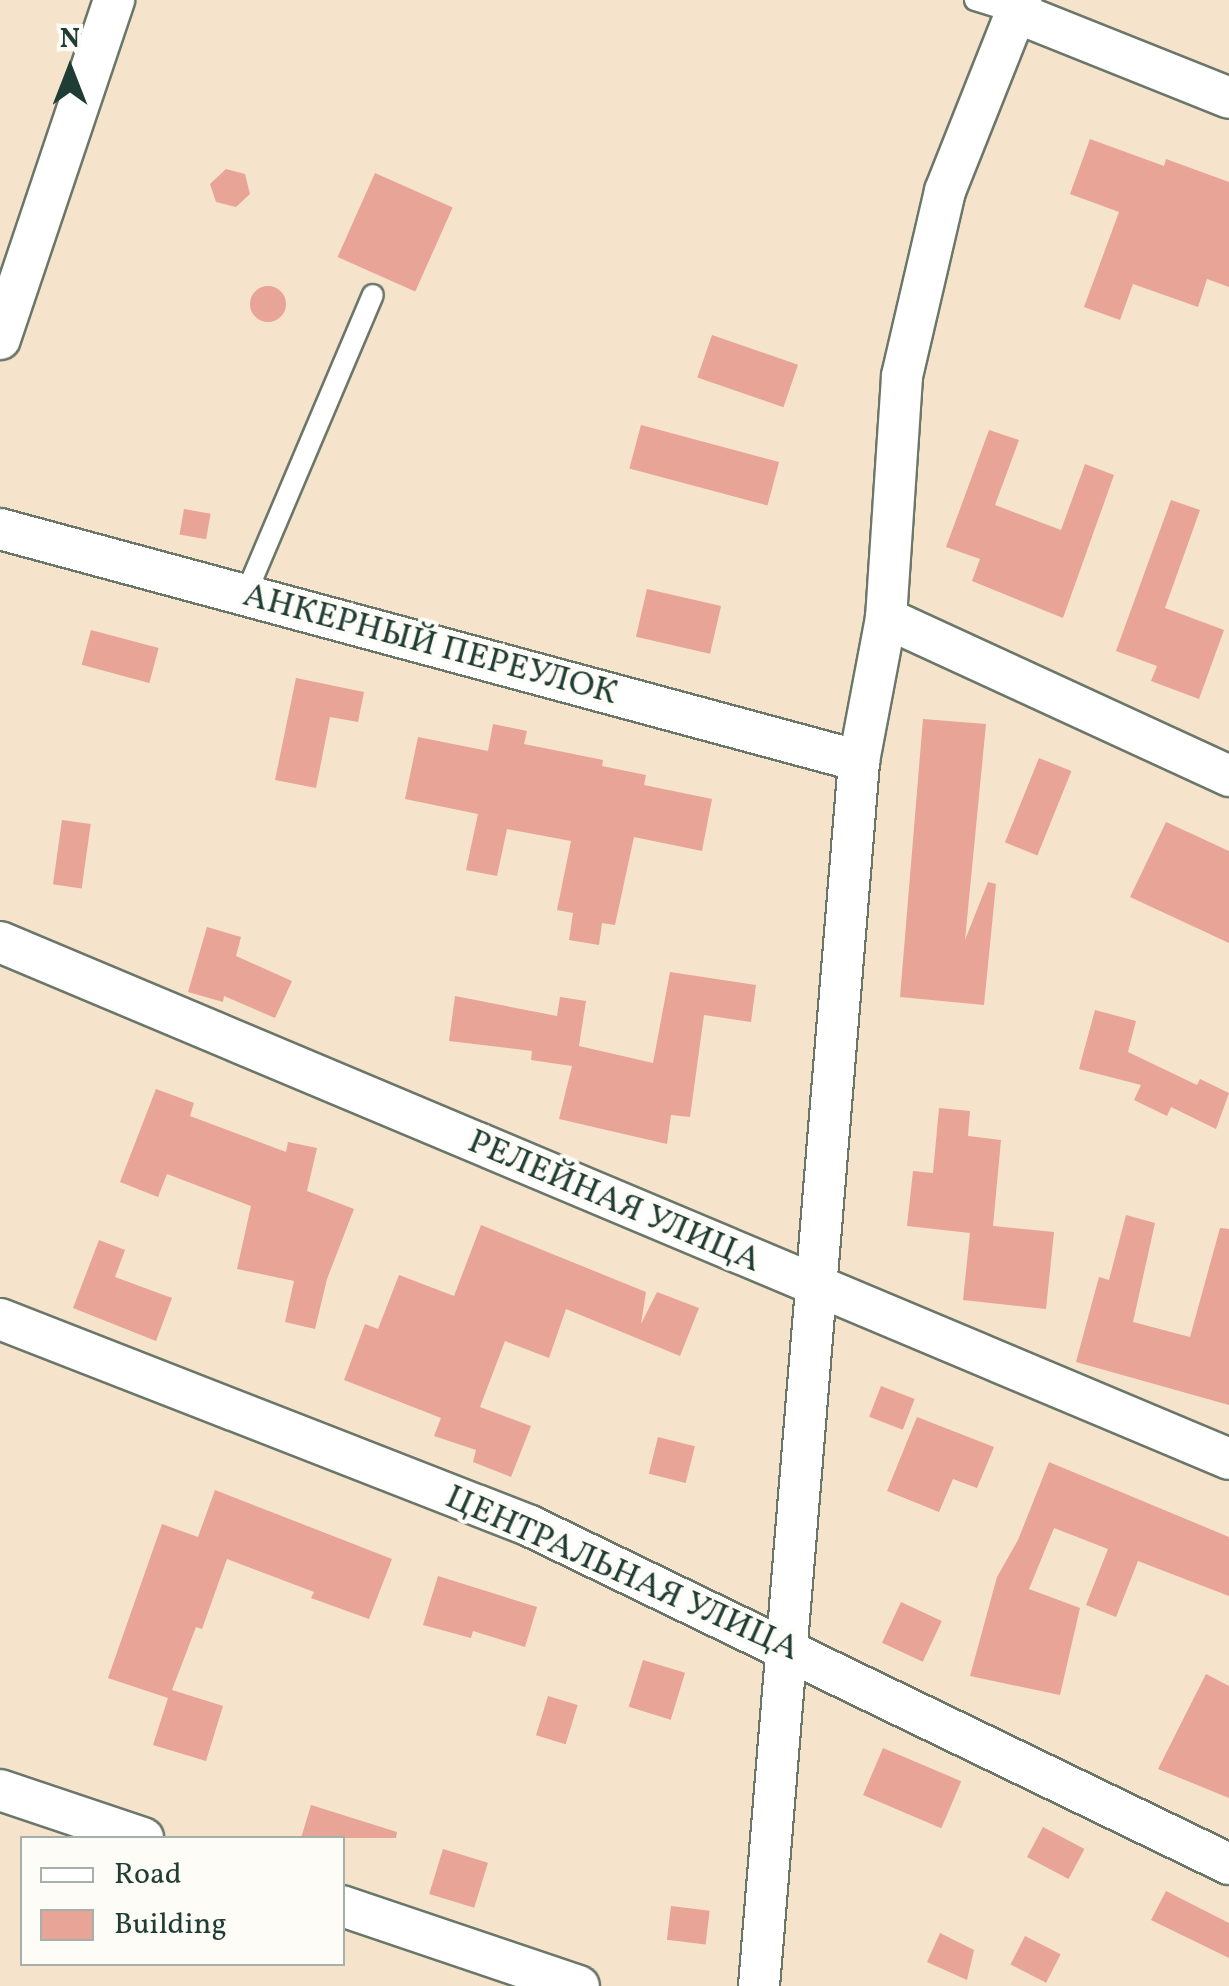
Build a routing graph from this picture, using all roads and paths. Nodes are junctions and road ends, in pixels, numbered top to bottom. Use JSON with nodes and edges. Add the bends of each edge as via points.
{"nodes":[{"id":1,"x":114,"y":0,"type":"edge"},
{"id":2,"x":975,"y":0,"type":"edge"},
{"id":3,"x":1019,"y":6,"type":"edge"},
{"id":4,"x":1229,"y":98,"type":"edge"},
{"id":5,"x":373,"y":295,"type":"dead end"},
{"id":6,"x":0,"y":339,"type":"edge"},
{"id":7,"x":0,"y":530,"type":"edge"},
{"id":8,"x":244,"y":596,"type":"junction"},
{"id":9,"x":886,"y":618,"type":"junction"},
{"id":10,"x":859,"y":761,"type":"junction"},
{"id":11,"x":1229,"y":776,"type":"edge"},
{"id":12,"x":0,"y":942,"type":"edge"},
{"id":13,"x":814,"y":1287,"type":"junction"},
{"id":14,"x":0,"y":1319,"type":"edge"},
{"id":15,"x":1229,"y":1458,"type":"edge"},
{"id":16,"x":785,"y":1648,"type":"junction"},
{"id":17,"x":0,"y":1790,"type":"edge"},
{"id":18,"x":137,"y":1836,"type":"edge"},
{"id":19,"x":1229,"y":1864,"type":"edge"},
{"id":20,"x":345,"y":1907,"type":"edge"},
{"id":21,"x":579,"y":1986,"type":"edge"},
{"id":22,"x":759,"y":1986,"type":"edge"}],
"edges":[{"from":1,"to":6,"type":"street"},
{"from":2,"to":3,"type":"lane"},
{"from":3,"to":4,"type":"street"},
{"from":3,"to":9,"type":"street","via":[[946,192],[902,376]]},
{"from":5,"to":8,"type":"lane"},
{"from":7,"to":8,"type":"street","name":"АНКЕРНЫЙ ПЕРЕУЛОК"},
{"from":8,"to":10,"type":"street","name":"АНКЕРНЫЙ ПЕРЕУЛОК"},
{"from":9,"to":10,"type":"street"},
{"from":9,"to":11,"type":"street"},
{"from":10,"to":13,"type":"street"},
{"from":12,"to":13,"type":"street","name":"РЕЛЕЙНАЯ УЛИЦА"},
{"from":13,"to":15,"type":"street","name":"РЕЛЕЙНАЯ УЛИЦА"},
{"from":13,"to":16,"type":"street"},
{"from":14,"to":16,"type":"street","name":"ЦЕНТРАЛЬНАЯ УЛИЦА","via":[[530,1526]]},
{"from":16,"to":19,"type":"street","name":"ЦЕНТРАЛЬНАЯ УЛИЦА"},
{"from":16,"to":22,"type":"street"},
{"from":17,"to":18,"type":"street"},
{"from":20,"to":21,"type":"street"}]}
